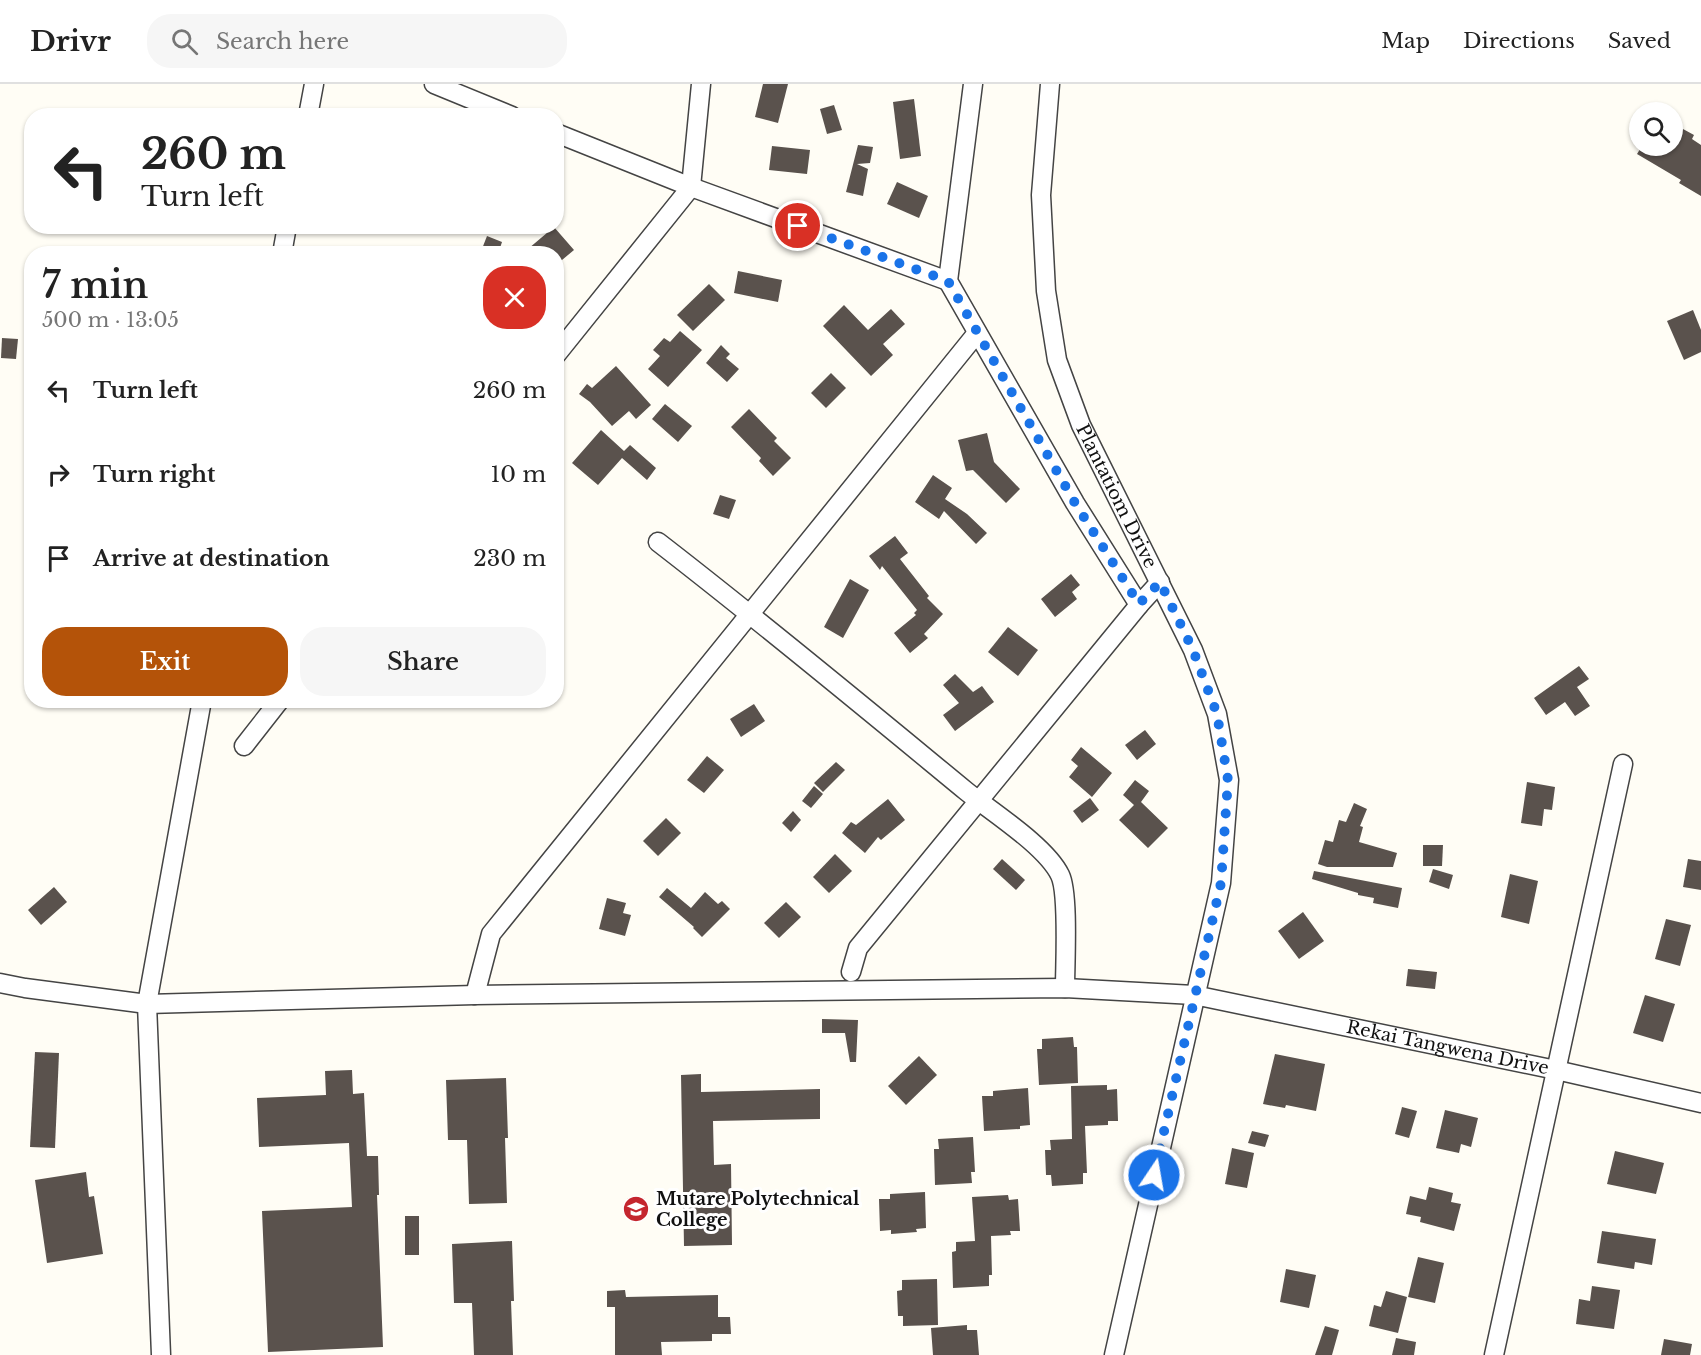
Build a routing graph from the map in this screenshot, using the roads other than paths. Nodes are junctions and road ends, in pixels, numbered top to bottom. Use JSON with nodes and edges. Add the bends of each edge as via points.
{"nodes":[{"id":1,"x":314,"y":84,"type":"edge"},
{"id":2,"x":434,"y":84,"type":"edge"},
{"id":3,"x":701,"y":84,"type":"edge"},
{"id":4,"x":973,"y":84,"type":"edge"},
{"id":5,"x":1050,"y":84,"type":"edge"},
{"id":6,"x":310,"y":108,"type":"edge"},
{"id":7,"x":492,"y":108,"type":"edge"},
{"id":8,"x":564,"y":136,"type":"edge"},
{"id":9,"x":691,"y":188,"type":"junction"},
{"id":10,"x":948,"y":281,"type":"junction"},
{"id":11,"x":977,"y":333,"type":"junction"},
{"id":12,"x":564,"y":345,"type":"edge"},
{"id":13,"x":658,"y":542,"type":"dead end"},
{"id":14,"x":1160,"y":582,"type":"junction"},
{"id":15,"x":1139,"y":604,"type":"junction"},
{"id":16,"x":751,"y":613,"type":"junction"},
{"id":17,"x":201,"y":708,"type":"edge"},
{"id":18,"x":274,"y":708,"type":"edge"},
{"id":19,"x":244,"y":746,"type":"dead end"},
{"id":20,"x":1623,"y":764,"type":"dead end"},
{"id":21,"x":979,"y":801,"type":"junction"},
{"id":22,"x":851,"y":972,"type":"dead end"},
{"id":23,"x":0,"y":983,"type":"edge"},
{"id":24,"x":1065,"y":988,"type":"junction"},
{"id":25,"x":475,"y":995,"type":"junction"},
{"id":26,"x":1194,"y":995,"type":"junction"},
{"id":27,"x":147,"y":1004,"type":"junction"},
{"id":28,"x":1556,"y":1070,"type":"junction"},
{"id":29,"x":1701,"y":1103,"type":"edge"},
{"id":30,"x":161,"y":1355,"type":"edge"},
{"id":31,"x":1113,"y":1355,"type":"edge"},
{"id":32,"x":1494,"y":1355,"type":"edge"}],
"edges":[{"from":1,"to":6,"type":"street"},
{"from":2,"to":7,"type":"street"},
{"from":3,"to":9,"type":"street"},
{"from":4,"to":10,"type":"street"},
{"from":5,"to":14,"type":"street","name":"Plantatiom Drive","via":[[1041,195],[1046,291],[1057,360],[1081,425]]},
{"from":8,"to":9,"type":"street"},
{"from":9,"to":10,"type":"street"},
{"from":9,"to":12,"type":"street"},
{"from":10,"to":11,"type":"street"},
{"from":11,"to":15,"type":"street","via":[[1075,503]]},
{"from":11,"to":16,"type":"street"},
{"from":13,"to":16,"type":"street"},
{"from":14,"to":15,"type":"street"},
{"from":14,"to":26,"type":"street","name":"Plantatiom Drive","via":[[1193,650],[1217,714],[1228,780],[1221,883]]},
{"from":15,"to":21,"type":"street"},
{"from":16,"to":21,"type":"street"},
{"from":16,"to":25,"type":"street","via":[[491,934]]},
{"from":17,"to":27,"type":"street"},
{"from":18,"to":19,"type":"street"},
{"from":20,"to":28,"type":"street"},
{"from":21,"to":22,"type":"street","via":[[858,948]]},
{"from":21,"to":24,"type":"street","via":[[1050,857],[1062,877]]},
{"from":23,"to":27,"type":"street","name":"Rekai Tangwena Drive"},
{"from":24,"to":25,"type":"street","name":"Rekai Tangwena Drive"},
{"from":24,"to":26,"type":"street","name":"Rekai Tangwena Drive"},
{"from":25,"to":27,"type":"street","name":"Rekai Tangwena Drive"},
{"from":26,"to":28,"type":"street","name":"Rekai Tangwena Drive"},
{"from":26,"to":31,"type":"street","name":"Plantatiom Drive"},
{"from":27,"to":30,"type":"street"},
{"from":28,"to":29,"type":"street","name":"Rekai Tangwena Drive"},
{"from":28,"to":32,"type":"street"}]}
